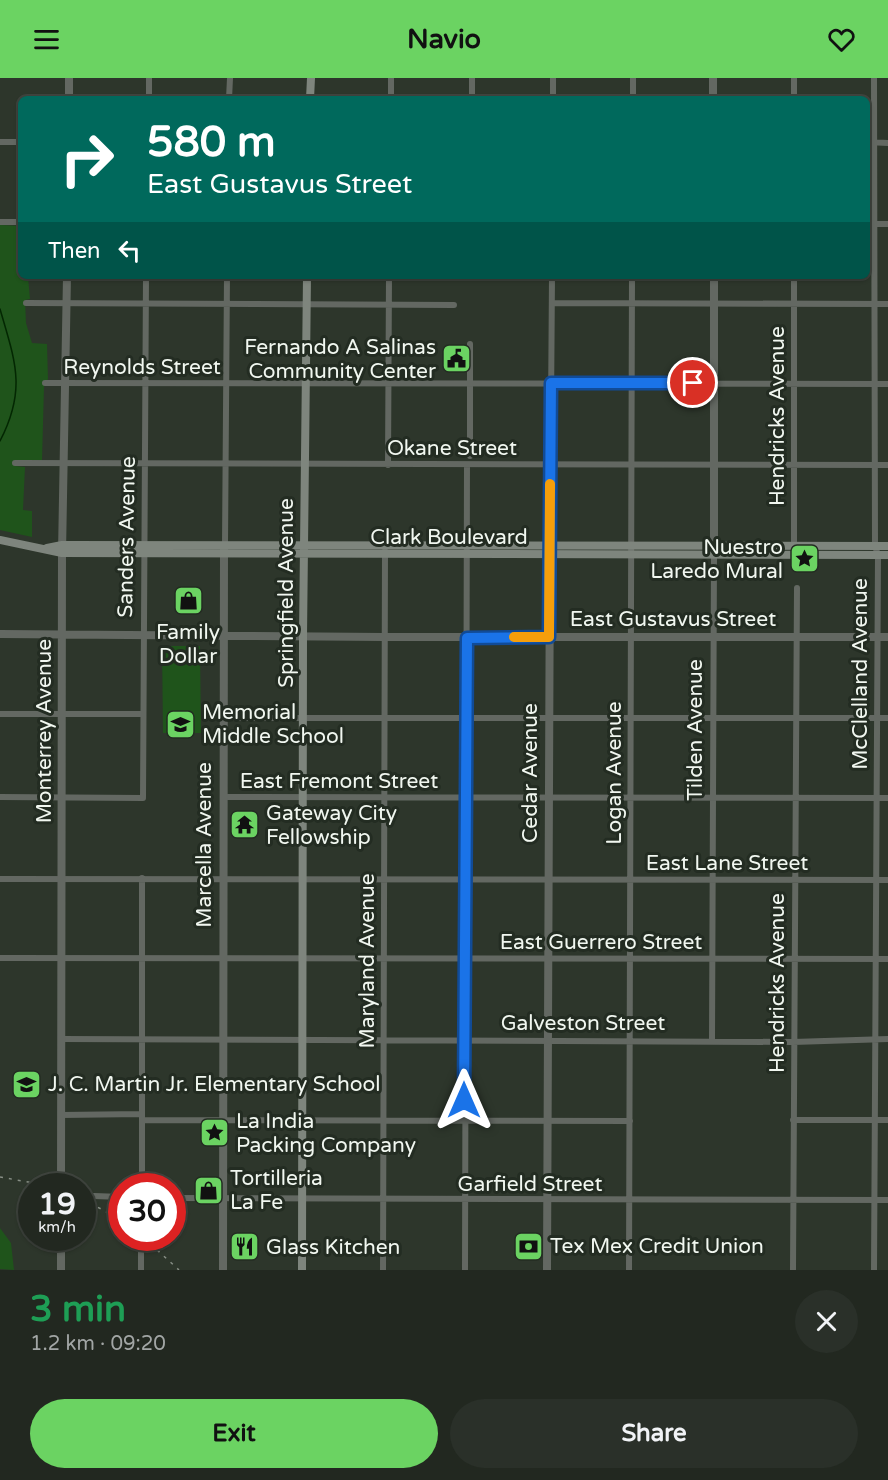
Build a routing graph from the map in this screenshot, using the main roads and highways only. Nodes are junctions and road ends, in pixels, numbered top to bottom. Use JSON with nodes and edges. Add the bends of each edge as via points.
{"nodes":[{"id":1,"x":311,"y":78,"type":"edge"},
{"id":2,"x":310,"y":96,"type":"edge"},
{"id":3,"x":308,"y":279,"type":"edge"},
{"id":4,"x":0,"y":540,"type":"edge"},
{"id":5,"x":304,"y":545,"type":"junction"},
{"id":6,"x":888,"y":546,"type":"edge"},
{"id":7,"x":143,"y":549,"type":"junction"},
{"id":8,"x":467,"y":550,"type":"junction"},
{"id":9,"x":632,"y":550,"type":"junction"},
{"id":10,"x":794,"y":550,"type":"junction"},
{"id":11,"x":304,"y":555,"type":"junction"},
{"id":12,"x":888,"y":555,"type":"edge"},
{"id":13,"x":302,"y":1270,"type":"edge"}],
"edges":[{"from":1,"to":2,"type":"main road"},
{"from":3,"to":5,"type":"main road","name":"Springfield Avenue"},
{"from":4,"to":7,"type":"main road","name":"Clark Boulevard","via":[[46,548]]},
{"from":5,"to":7,"type":"main road","name":"Clark Boulevard"},
{"from":5,"to":8,"type":"main road","name":"Clark Boulevard"},
{"from":5,"to":11,"type":"main road","name":"Springfield Avenue"},
{"from":6,"to":10,"type":"main road","name":"Clark Boulevard"},
{"from":7,"to":11,"type":"main road","name":"Clark Boulevard"},
{"from":8,"to":9,"type":"main road","name":"Clark Boulevard"},
{"from":8,"to":11,"type":"main road","name":"Clark Boulevard"},
{"from":9,"to":10,"type":"main road","name":"Clark Boulevard","via":[[714,545]]},
{"from":9,"to":10,"type":"main road","name":"Clark Boulevard","via":[[714,555]]},
{"from":10,"to":12,"type":"main road","name":"Clark Boulevard"},
{"from":11,"to":13,"type":"main road","name":"Springfield Avenue"}]}
